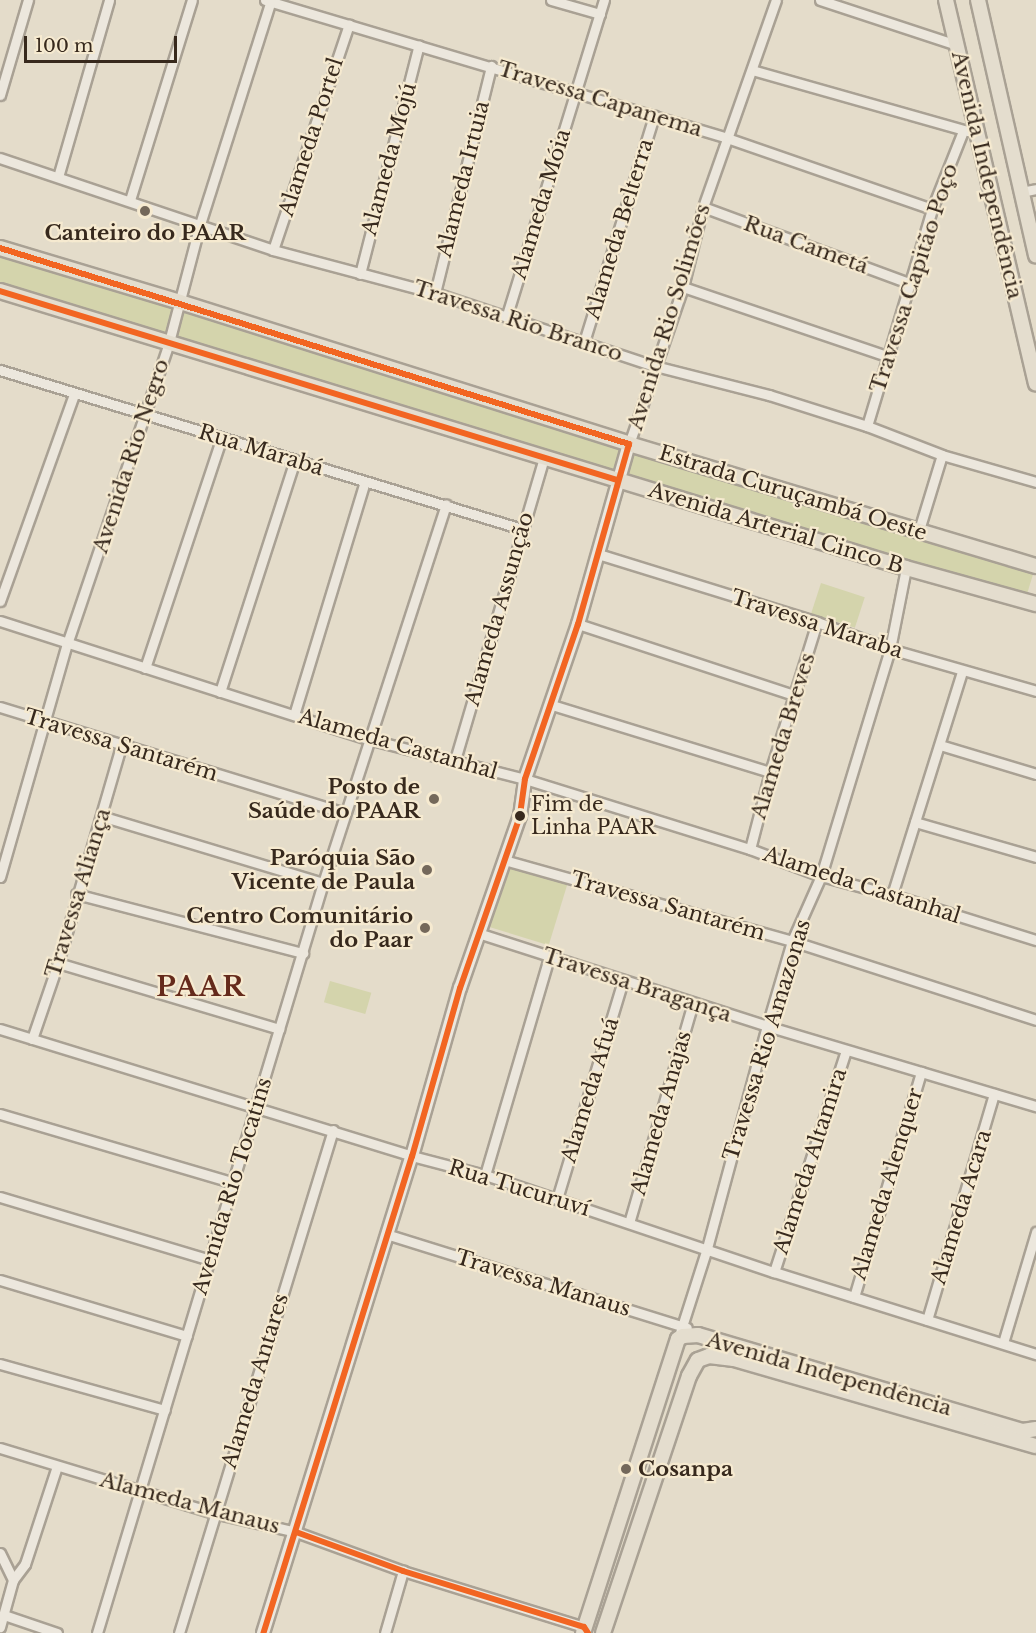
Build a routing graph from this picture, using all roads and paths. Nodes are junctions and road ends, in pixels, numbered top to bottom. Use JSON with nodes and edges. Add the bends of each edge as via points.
{"nodes":[{"id":1,"x":28,"y":0,"type":"edge"},
{"id":2,"x":109,"y":0,"type":"edge"},
{"id":3,"x":192,"y":0,"type":"edge"},
{"id":4,"x":551,"y":0,"type":"edge"},
{"id":5,"x":604,"y":0,"type":"edge"},
{"id":6,"x":776,"y":0,"type":"edge"},
{"id":7,"x":820,"y":0,"type":"edge"},
{"id":8,"x":946,"y":0,"type":"edge"},
{"id":9,"x":978,"y":0,"type":"edge"},
{"id":10,"x":269,"y":1,"type":"edge"},
{"id":11,"x":854,"y":5,"type":"edge"},
{"id":12,"x":600,"y":14,"type":"junction"},
{"id":13,"x":349,"y":24,"type":"junction"},
{"id":14,"x":419,"y":45,"type":"junction"},
{"id":15,"x":957,"y":45,"type":"junction"},
{"id":16,"x":491,"y":66,"type":"junction"},
{"id":17,"x":752,"y":69,"type":"junction"},
{"id":18,"x":574,"y":92,"type":"junction"},
{"id":19,"x":0,"y":95,"type":"edge"},
{"id":20,"x":654,"y":116,"type":"junction"},
{"id":21,"x":970,"y":131,"type":"junction"},
{"id":22,"x":727,"y":138,"type":"junction"},
{"id":23,"x":0,"y":158,"type":"edge"},
{"id":24,"x":58,"y":177,"type":"junction"},
{"id":25,"x":1036,"y":189,"type":"edge"},
{"id":26,"x":1021,"y":192,"type":"junction"},
{"id":27,"x":130,"y":200,"type":"junction"},
{"id":28,"x":703,"y":207,"type":"junction"},
{"id":29,"x":932,"y":209,"type":"junction"},
{"id":30,"x":200,"y":224,"type":"junction"},
{"id":31,"x":0,"y":249,"type":"edge"},
{"id":32,"x":273,"y":250,"type":"junction"},
{"id":33,"x":1036,"y":256,"type":"edge"},
{"id":34,"x":360,"y":274,"type":"junction"},
{"id":35,"x":909,"y":283,"type":"junction"},
{"id":36,"x":683,"y":287,"type":"junction"},
{"id":37,"x":0,"y":291,"type":"edge"},
{"id":38,"x":435,"y":293,"type":"junction"},
{"id":39,"x":180,"y":302,"type":"junction"},
{"id":40,"x":507,"y":315,"type":"junction"},
{"id":41,"x":585,"y":342,"type":"junction"},
{"id":42,"x":168,"y":344,"type":"junction"},
{"id":43,"x":887,"y":356,"type":"junction"},
{"id":44,"x":655,"y":366,"type":"junction"},
{"id":45,"x":0,"y":370,"type":"edge"},
{"id":46,"x":1036,"y":384,"type":"edge"},
{"id":47,"x":74,"y":394,"type":"junction"},
{"id":48,"x":146,"y":414,"type":"junction"},
{"id":49,"x":867,"y":426,"type":"junction"},
{"id":50,"x":221,"y":438,"type":"junction"},
{"id":51,"x":629,"y":444,"type":"junction"},
{"id":52,"x":942,"y":455,"type":"junction"},
{"id":53,"x":544,"y":458,"type":"junction"},
{"id":54,"x":295,"y":460,"type":"junction"},
{"id":55,"x":617,"y":480,"type":"junction"},
{"id":56,"x":365,"y":482,"type":"junction"},
{"id":57,"x":1036,"y":482,"type":"edge"},
{"id":58,"x":446,"y":505,"type":"junction"},
{"id":59,"x":522,"y":529,"type":"junction"},
{"id":60,"x":919,"y":530,"type":"junction"},
{"id":61,"x":598,"y":554,"type":"junction"},
{"id":62,"x":1036,"y":566,"type":"edge"},
{"id":63,"x":906,"y":568,"type":"junction"},
{"id":64,"x":0,"y":601,"type":"edge"},
{"id":65,"x":1036,"y":604,"type":"edge"},
{"id":66,"x":0,"y":621,"type":"edge"},
{"id":67,"x":817,"y":622,"type":"junction"},
{"id":68,"x":578,"y":624,"type":"junction"},
{"id":69,"x":68,"y":644,"type":"junction"},
{"id":70,"x":890,"y":649,"type":"junction"},
{"id":71,"x":145,"y":668,"type":"junction"},
{"id":72,"x":962,"y":671,"type":"junction"},
{"id":73,"x":1036,"y":691,"type":"edge"},
{"id":74,"x":220,"y":692,"type":"junction"},
{"id":75,"x":794,"y":695,"type":"junction"},
{"id":76,"x":552,"y":705,"type":"junction"},
{"id":77,"x":0,"y":707,"type":"edge"},
{"id":78,"x":294,"y":715,"type":"junction"},
{"id":79,"x":44,"y":721,"type":"junction"},
{"id":80,"x":368,"y":739,"type":"junction"},
{"id":81,"x":940,"y":744,"type":"junction"},
{"id":82,"x":121,"y":746,"type":"junction"},
{"id":83,"x":454,"y":760,"type":"junction"},
{"id":84,"x":770,"y":772,"type":"junction"},
{"id":85,"x":1036,"y":774,"type":"edge"},
{"id":86,"x":525,"y":779,"type":"junction"},
{"id":87,"x":345,"y":813,"type":"junction"},
{"id":88,"x":101,"y":816,"type":"junction"},
{"id":89,"x":915,"y":822,"type":"junction"},
{"id":90,"x":750,"y":849,"type":"junction"},
{"id":91,"x":1036,"y":857,"type":"edge"},
{"id":92,"x":504,"y":860,"type":"junction"},
{"id":93,"x":820,"y":876,"type":"junction"},
{"id":94,"x":0,"y":877,"type":"edge"},
{"id":95,"x":323,"y":883,"type":"junction"},
{"id":96,"x":76,"y":894,"type":"junction"},
{"id":97,"x":892,"y":895,"type":"junction"},
{"id":98,"x":481,"y":934,"type":"junction"},
{"id":99,"x":1036,"y":940,"type":"edge"},
{"id":100,"x":792,"y":941,"type":"junction"},
{"id":101,"x":303,"y":952,"type":"junction"},
{"id":102,"x":549,"y":957,"type":"junction"},
{"id":103,"x":58,"y":963,"type":"junction"},
{"id":104,"x":623,"y":980,"type":"junction"},
{"id":105,"x":693,"y":1003,"type":"junction"},
{"id":106,"x":1036,"y":1020,"type":"edge"},
{"id":107,"x":767,"y":1026,"type":"junction"},
{"id":108,"x":0,"y":1029,"type":"edge"},
{"id":109,"x":279,"y":1029,"type":"junction"},
{"id":110,"x":32,"y":1039,"type":"junction"},
{"id":111,"x":846,"y":1050,"type":"junction"},
{"id":112,"x":921,"y":1072,"type":"junction"},
{"id":113,"x":994,"y":1094,"type":"junction"},
{"id":114,"x":256,"y":1106,"type":"junction"},
{"id":115,"x":1036,"y":1106,"type":"edge"},
{"id":116,"x":0,"y":1114,"type":"edge"},
{"id":117,"x":333,"y":1130,"type":"junction"},
{"id":118,"x":412,"y":1156,"type":"junction"},
{"id":119,"x":485,"y":1175,"type":"junction"},
{"id":120,"x":234,"y":1183,"type":"junction"},
{"id":121,"x":0,"y":1197,"type":"edge"},
{"id":122,"x":557,"y":1199,"type":"junction"},
{"id":123,"x":629,"y":1223,"type":"junction"},
{"id":124,"x":1036,"y":1232,"type":"edge"},
{"id":125,"x":386,"y":1234,"type":"junction"},
{"id":126,"x":707,"y":1248,"type":"junction"},
{"id":127,"x":210,"y":1260,"type":"junction"},
{"id":128,"x":774,"y":1272,"type":"junction"},
{"id":129,"x":0,"y":1280,"type":"edge"},
{"id":130,"x":854,"y":1297,"type":"junction"},
{"id":131,"x":927,"y":1320,"type":"junction"},
{"id":132,"x":681,"y":1332,"type":"junction"},
{"id":133,"x":188,"y":1336,"type":"junction"},
{"id":134,"x":1003,"y":1343,"type":"junction"},
{"id":135,"x":1036,"y":1354,"type":"edge"},
{"id":136,"x":0,"y":1364,"type":"edge"},
{"id":137,"x":165,"y":1410,"type":"junction"},
{"id":138,"x":1036,"y":1429,"type":"edge"},
{"id":139,"x":1036,"y":1446,"type":"edge"},
{"id":140,"x":0,"y":1448,"type":"edge"},
{"id":141,"x":57,"y":1466,"type":"junction"},
{"id":142,"x":138,"y":1490,"type":"junction"},
{"id":143,"x":214,"y":1513,"type":"junction"},
{"id":144,"x":296,"y":1532,"type":"junction"},
{"id":145,"x":0,"y":1553,"type":"edge"},
{"id":146,"x":403,"y":1571,"type":"junction"},
{"id":147,"x":13,"y":1580,"type":"junction"},
{"id":148,"x":4,"y":1615,"type":"junction"},
{"id":149,"x":0,"y":1627,"type":"edge"},
{"id":150,"x":585,"y":1631,"type":"edge"},
{"id":151,"x":57,"y":1633,"type":"edge"},
{"id":152,"x":97,"y":1633,"type":"edge"},
{"id":153,"x":179,"y":1633,"type":"edge"},
{"id":154,"x":263,"y":1633,"type":"edge"},
{"id":155,"x":384,"y":1633,"type":"edge"},
{"id":156,"x":603,"y":1633,"type":"edge"}],
"edges":[{"from":1,"to":19,"type":"street"},
{"from":2,"to":24,"type":"street"},
{"from":3,"to":27,"type":"street"},
{"from":4,"to":12,"type":"street"},
{"from":5,"to":12,"type":"street","name":"Alameda Móia"},
{"from":6,"to":17,"type":"street","name":"Avenida Rio Solimões"},
{"from":7,"to":11,"type":"street"},
{"from":8,"to":15,"type":"main road","name":"Avenida Independência"},
{"from":9,"to":26,"type":"main road","name":"Avenida Independência"},
{"from":10,"to":13,"type":"street","name":"Travessa Capanema"},
{"from":10,"to":30,"type":"street","name":"Avenida Rio Negro"},
{"from":11,"to":15,"type":"street"},
{"from":12,"to":18,"type":"street","name":"Alameda Móia"},
{"from":13,"to":14,"type":"street","name":"Travessa Capanema"},
{"from":13,"to":32,"type":"street","name":"Alameda Portel"},
{"from":14,"to":16,"type":"street","name":"Travessa Capanema"},
{"from":14,"to":34,"type":"street","name":"Alameda Mojú"},
{"from":15,"to":21,"type":"main road","name":"Avenida Independência"},
{"from":16,"to":18,"type":"street","name":"Travessa Capanema"},
{"from":16,"to":38,"type":"street","name":"Alameda Irtuia"},
{"from":17,"to":21,"type":"street"},
{"from":17,"to":22,"type":"street","name":"Avenida Rio Solimões"},
{"from":18,"to":20,"type":"street","name":"Travessa Capanema"},
{"from":18,"to":40,"type":"street","name":"Alameda Móia"},
{"from":20,"to":22,"type":"street","name":"Travessa Capanema"},
{"from":20,"to":41,"type":"street","name":"Alameda Belterra"},
{"from":21,"to":29,"type":"street","name":"Travessa Capitão Poço"},
{"from":21,"to":46,"type":"main road","name":"Avenida Independência"},
{"from":22,"to":28,"type":"street","name":"Avenida Rio Solimões"},
{"from":22,"to":29,"type":"street","name":"Travessa Capanema"},
{"from":23,"to":24,"type":"street","name":"Travessa Rio Branco"},
{"from":24,"to":27,"type":"street","name":"Travessa Rio Branco"},
{"from":25,"to":26,"type":"street"},
{"from":26,"to":33,"type":"main road","name":"Avenida Independência"},
{"from":27,"to":30,"type":"street","name":"Travessa Rio Branco"},
{"from":28,"to":35,"type":"street","name":"Rua Cametá"},
{"from":28,"to":36,"type":"street","name":"Avenida Rio Solimões"},
{"from":29,"to":35,"type":"street","name":"Travessa Capitão Poço"},
{"from":30,"to":32,"type":"street","name":"Travessa Rio Branco"},
{"from":30,"to":39,"type":"street","name":"Avenida Rio Negro"},
{"from":31,"to":39,"type":"main road","name":"Estrada Curuçambá Oeste"},
{"from":32,"to":34,"type":"street","name":"Travessa Rio Branco"},
{"from":34,"to":38,"type":"street","name":"Travessa Rio Branco"},
{"from":35,"to":43,"type":"street","name":"Travessa Capitão Poço"},
{"from":36,"to":43,"type":"street"},
{"from":36,"to":44,"type":"street","name":"Avenida Rio Solimões"},
{"from":37,"to":42,"type":"main road","name":"Avenida Arterial Cinco B"},
{"from":38,"to":40,"type":"street","name":"Travessa Rio Branco"},
{"from":39,"to":42,"type":"street","name":"Avenida Rio Negro"},
{"from":39,"to":51,"type":"main road","name":"Estrada Curuçambá Oeste"},
{"from":40,"to":41,"type":"street","name":"Travessa Rio Branco"},
{"from":41,"to":44,"type":"street","name":"Travessa Rio Branco"},
{"from":42,"to":48,"type":"street","name":"Avenida Rio Negro"},
{"from":42,"to":53,"type":"main road","name":"Avenida Arterial Cinco B"},
{"from":43,"to":49,"type":"street","name":"Travessa Capitão Poço"},
{"from":44,"to":49,"type":"street","name":"Travessa Rio Branco","via":[[769,395]]},
{"from":44,"to":51,"type":"street","name":"Avenida Rio Solimões"},
{"from":45,"to":47,"type":"street","name":"Rua Marabá"},
{"from":47,"to":48,"type":"street","name":"Rua Marabá"},
{"from":47,"to":64,"type":"street"},
{"from":48,"to":50,"type":"street","name":"Rua Marabá"},
{"from":48,"to":69,"type":"street","name":"Avenida Rio Negro"},
{"from":49,"to":52,"type":"street","name":"Travessa Rio Branco"},
{"from":50,"to":54,"type":"street","name":"Rua Marabá"},
{"from":50,"to":71,"type":"street"},
{"from":51,"to":55,"type":"main road","name":"Avenida Rio Solimões"},
{"from":51,"to":60,"type":"main road","name":"Estrada Curuçambá Oeste"},
{"from":52,"to":57,"type":"street","name":"Travessa Rio Branco"},
{"from":52,"to":60,"type":"street"},
{"from":53,"to":55,"type":"main road","name":"Avenida Arterial Cinco B"},
{"from":53,"to":59,"type":"street","name":"Alameda Assunção"},
{"from":54,"to":56,"type":"street","name":"Rua Marabá"},
{"from":54,"to":74,"type":"street"},
{"from":55,"to":61,"type":"main road","name":"Avenida Rio Solimões"},
{"from":55,"to":63,"type":"main road","name":"Avenida Arterial Cinco B"},
{"from":56,"to":58,"type":"street","name":"Rua Marabá"},
{"from":56,"to":78,"type":"street"},
{"from":58,"to":59,"type":"street","name":"Rua Marabá"},
{"from":58,"to":80,"type":"street","name":"Avenida Rio Tocatins"},
{"from":59,"to":83,"type":"street","name":"Alameda Assunção"},
{"from":60,"to":62,"type":"main road","name":"Estrada Curuçambá Oeste"},
{"from":61,"to":67,"type":"street","name":"Travessa Maraba"},
{"from":61,"to":68,"type":"main road","name":"Avenida Rio Solimões"},
{"from":63,"to":65,"type":"main road","name":"Avenida Arterial Cinco B"},
{"from":63,"to":70,"type":"street","name":"Travessa Rio Amazonas"},
{"from":66,"to":69,"type":"street","name":"Alameda Castanhal"},
{"from":67,"to":70,"type":"street","name":"Travessa Maraba"},
{"from":67,"to":75,"type":"street","name":"Alameda Breves"},
{"from":68,"to":75,"type":"street"},
{"from":68,"to":76,"type":"main road","name":"Avenida Rio Solimões"},
{"from":69,"to":71,"type":"street","name":"Alameda Castanhal"},
{"from":69,"to":79,"type":"street","name":"Avenida Rio Negro"},
{"from":70,"to":72,"type":"street","name":"Travessa Maraba"},
{"from":70,"to":93,"type":"street","name":"Travessa Rio Amazonas"},
{"from":71,"to":74,"type":"street","name":"Alameda Castanhal"},
{"from":72,"to":73,"type":"street","name":"Travessa Maraba"},
{"from":72,"to":81,"type":"street"},
{"from":74,"to":78,"type":"street","name":"Alameda Castanhal"},
{"from":75,"to":84,"type":"street","name":"Alameda Breves"},
{"from":76,"to":84,"type":"street"},
{"from":76,"to":86,"type":"main road","name":"Avenida Rio Solimões"},
{"from":77,"to":79,"type":"street","name":"Travessa Santarém"},
{"from":78,"to":80,"type":"street","name":"Alameda Castanhal"},
{"from":79,"to":82,"type":"street","name":"Travessa Santarém"},
{"from":79,"to":94,"type":"street","name":"Avenida Rio Negro"},
{"from":80,"to":83,"type":"street","name":"Alameda Castanhal"},
{"from":80,"to":87,"type":"street","name":"Avenida Rio Tocatins"},
{"from":81,"to":85,"type":"street"},
{"from":81,"to":89,"type":"street"},
{"from":82,"to":87,"type":"street","name":"Travessa Santarém"},
{"from":82,"to":88,"type":"street","name":"Travessa Aliança"},
{"from":83,"to":86,"type":"street","name":"Alameda Castanhal"},
{"from":84,"to":90,"type":"street","name":"Alameda Breves"},
{"from":86,"to":90,"type":"street","name":"Alameda Castanhal"},
{"from":86,"to":92,"type":"main road","name":"Avenida Rio Solimões","via":[[520,816]]},
{"from":87,"to":95,"type":"street","name":"Avenida Rio Tocatins"},
{"from":88,"to":95,"type":"street"},
{"from":88,"to":96,"type":"street","name":"Travessa Aliança"},
{"from":89,"to":91,"type":"street"},
{"from":89,"to":97,"type":"street"},
{"from":90,"to":93,"type":"street","name":"Alameda Castanhal"},
{"from":92,"to":98,"type":"main road","name":"Avenida Rio Solimões"},
{"from":92,"to":100,"type":"street","name":"Travessa Santarém"},
{"from":93,"to":97,"type":"street","name":"Alameda Castanhal"},
{"from":93,"to":100,"type":"street","name":"Travessa Rio Amazonas"},
{"from":95,"to":101,"type":"street","name":"Avenida Rio Tocatins"},
{"from":96,"to":101,"type":"street"},
{"from":96,"to":103,"type":"street","name":"Travessa Aliança"},
{"from":97,"to":99,"type":"street","name":"Alameda Castanhal"},
{"from":98,"to":102,"type":"street","name":"Travessa Bragança"},
{"from":98,"to":118,"type":"main road","name":"Avenida Rio Solimões","via":[[460,987]]},
{"from":100,"to":106,"type":"street","name":"Travessa Santarém"},
{"from":100,"to":107,"type":"street","name":"Travessa Rio Amazonas"},
{"from":101,"to":109,"type":"street","name":"Avenida Rio Tocatins"},
{"from":102,"to":104,"type":"street","name":"Travessa Bragança"},
{"from":102,"to":119,"type":"street"},
{"from":103,"to":109,"type":"street"},
{"from":103,"to":110,"type":"street","name":"Travessa Aliança"},
{"from":104,"to":105,"type":"street","name":"Travessa Bragança"},
{"from":104,"to":122,"type":"street","name":"Alameda Afuá"},
{"from":105,"to":107,"type":"street","name":"Travessa Bragança"},
{"from":105,"to":123,"type":"street","name":"Alameda Anajas"},
{"from":107,"to":111,"type":"street","name":"Travessa Bragança"},
{"from":107,"to":126,"type":"street","name":"Travessa Rio Amazonas"},
{"from":108,"to":110,"type":"street","name":"Rua Tucuruví"},
{"from":109,"to":114,"type":"street","name":"Avenida Rio Tocatins"},
{"from":110,"to":114,"type":"street","name":"Rua Tucuruví"},
{"from":111,"to":112,"type":"street","name":"Travessa Bragança"},
{"from":111,"to":128,"type":"street","name":"Alameda Altamira"},
{"from":112,"to":113,"type":"street","name":"Travessa Bragança"},
{"from":112,"to":130,"type":"street","name":"Alameda Alenquer"},
{"from":113,"to":115,"type":"street","name":"Travessa Bragança"},
{"from":113,"to":131,"type":"street","name":"Alameda Acara"},
{"from":114,"to":117,"type":"street","name":"Rua Tucuruví"},
{"from":114,"to":120,"type":"street","name":"Avenida Rio Tocatins"},
{"from":116,"to":120,"type":"street"},
{"from":117,"to":118,"type":"street","name":"Rua Tucuruví"},
{"from":117,"to":143,"type":"street","name":"Alameda Antares"},
{"from":118,"to":119,"type":"street","name":"Rua Tucuruví"},
{"from":118,"to":125,"type":"main road","name":"Avenida Rio Solimões"},
{"from":119,"to":122,"type":"street","name":"Rua Tucuruví"},
{"from":120,"to":127,"type":"street","name":"Avenida Rio Tocatins"},
{"from":121,"to":127,"type":"street"},
{"from":122,"to":123,"type":"street","name":"Rua Tucuruví"},
{"from":123,"to":126,"type":"street","name":"Rua Tucuruví"},
{"from":124,"to":134,"type":"street"},
{"from":125,"to":132,"type":"street","name":"Travessa Manaus"},
{"from":125,"to":144,"type":"main road","name":"Avenida Rio Solimões"},
{"from":126,"to":128,"type":"street","name":"Rua Tucuruví"},
{"from":126,"to":132,"type":"street","name":"Travessa Rio Amazonas"},
{"from":127,"to":133,"type":"street","name":"Avenida Rio Tocatins"},
{"from":128,"to":130,"type":"street","name":"Rua Tucuruví"},
{"from":129,"to":133,"type":"street"},
{"from":130,"to":131,"type":"street","name":"Rua Tucuruví"},
{"from":131,"to":134,"type":"street","name":"Rua Tucuruví"},
{"from":132,"to":138,"type":"main road","name":"Avenida Independência","via":[[683,1336],[698,1335],[1023,1431]]},
{"from":132,"to":150,"type":"main road","name":"Avenida Independência"},
{"from":133,"to":137,"type":"street","name":"Avenida Rio Tocatins"},
{"from":134,"to":135,"type":"street","name":"Rua Tucuruví"},
{"from":136,"to":137,"type":"street"},
{"from":137,"to":142,"type":"street","name":"Avenida Rio Tocatins"},
{"from":139,"to":156,"type":"main road","name":"Avenida Independência","via":[[734,1359],[709,1356],[698,1360],[689,1376]]},
{"from":140,"to":141,"type":"street","name":"Alameda Manaus"},
{"from":141,"to":142,"type":"street","name":"Alameda Manaus"},
{"from":141,"to":147,"type":"street","via":[[25,1564]]},
{"from":142,"to":143,"type":"street","name":"Alameda Manaus"},
{"from":142,"to":152,"type":"street","name":"Avenida Rio Tocatins"},
{"from":143,"to":144,"type":"street","name":"Alameda Manaus"},
{"from":143,"to":153,"type":"street","name":"Alameda Antares"},
{"from":144,"to":146,"type":"street","name":"Alameda Manaus"},
{"from":144,"to":154,"type":"main road","name":"Avenida Rio Solimões"},
{"from":145,"to":147,"type":"street"},
{"from":146,"to":150,"type":"street","name":"Alameda Manaus"},
{"from":146,"to":155,"type":"street"},
{"from":147,"to":148,"type":"street"},
{"from":148,"to":149,"type":"street"},
{"from":148,"to":151,"type":"street"}]}
